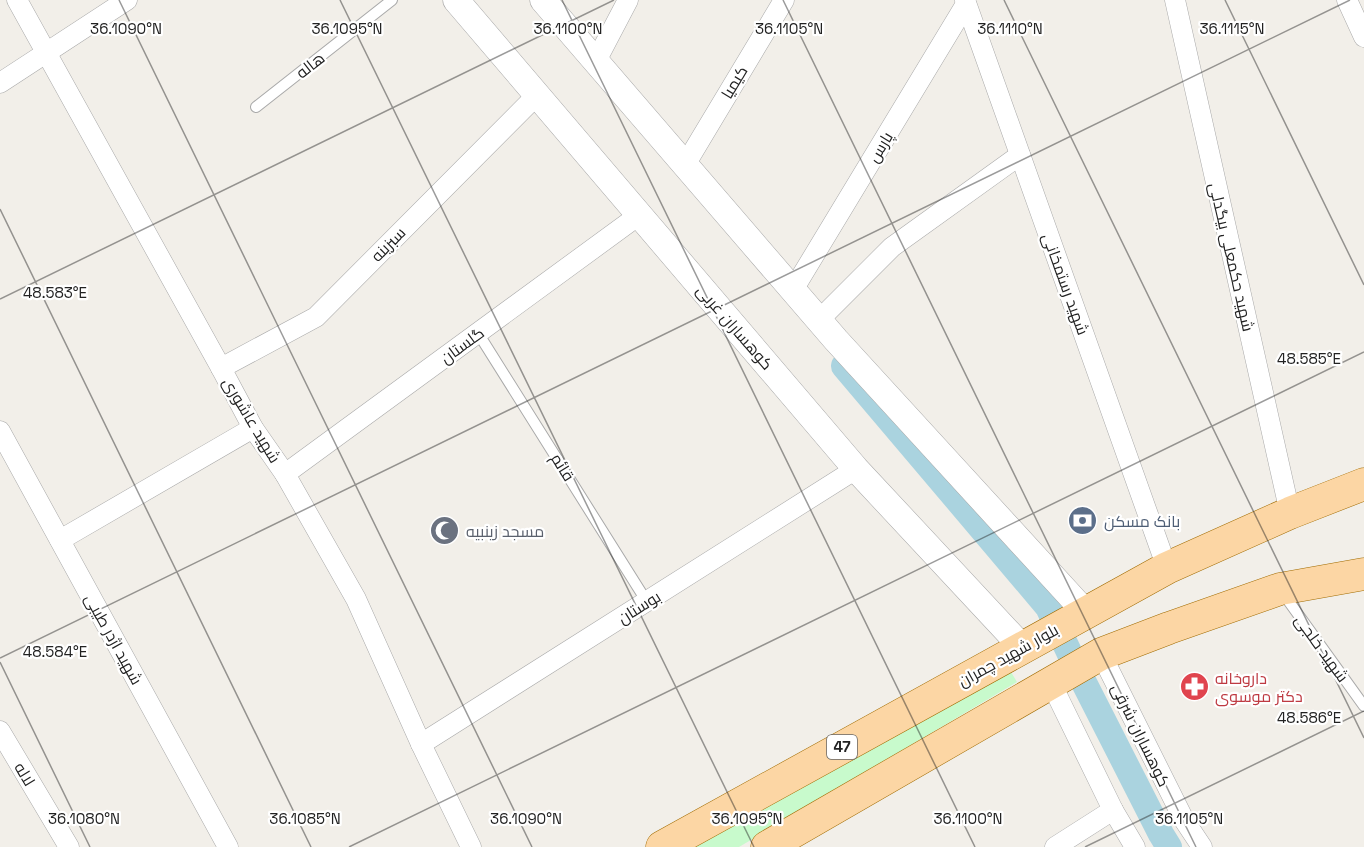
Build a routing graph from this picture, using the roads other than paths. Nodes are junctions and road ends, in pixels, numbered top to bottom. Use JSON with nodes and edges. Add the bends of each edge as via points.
{"nodes":[{"id":1,"x":17,"y":0,"type":"edge"},
{"id":2,"x":127,"y":0,"type":"edge"},
{"id":3,"x":392,"y":0,"type":"edge"},
{"id":4,"x":456,"y":0,"type":"edge"},
{"id":5,"x":543,"y":0,"type":"edge"},
{"id":6,"x":628,"y":0,"type":"edge"},
{"id":7,"x":784,"y":0,"type":"edge"},
{"id":8,"x":1175,"y":0,"type":"edge"},
{"id":9,"x":1347,"y":0,"type":"edge"},
{"id":10,"x":965,"y":2,"type":"edge"},
{"id":11,"x":1364,"y":37,"type":"edge"},
{"id":12,"x":46,"y":53,"type":"junction"},
{"id":13,"x":596,"y":62,"type":"junction"},
{"id":14,"x":0,"y":82,"type":"edge"},
{"id":15,"x":537,"y":95,"type":"junction"},
{"id":16,"x":256,"y":107,"type":"dead end"},
{"id":17,"x":1020,"y":155,"type":"junction"},
{"id":18,"x":685,"y":165,"type":"junction"},
{"id":19,"x":639,"y":215,"type":"junction"},
{"id":20,"x":794,"y":290,"type":"junction"},
{"id":21,"x":819,"y":320,"type":"junction"},
{"id":22,"x":478,"y":333,"type":"junction"},
{"id":23,"x":221,"y":368,"type":"junction"},
{"id":24,"x":253,"y":428,"type":"junction"},
{"id":25,"x":0,"y":431,"type":"edge"},
{"id":26,"x":856,"y":470,"type":"junction"},
{"id":27,"x":285,"y":474,"type":"junction"},
{"id":28,"x":1364,"y":484,"type":"edge"},
{"id":29,"x":1290,"y":513,"type":"junction"},
{"id":30,"x":60,"y":540,"type":"junction"},
{"id":31,"x":1167,"y":568,"type":"junction"},
{"id":32,"x":1364,"y":574,"type":"edge"},
{"id":33,"x":1280,"y":589,"type":"junction"},
{"id":34,"x":647,"y":602,"type":"junction"},
{"id":35,"x":1086,"y":613,"type":"junction"},
{"id":36,"x":1022,"y":647,"type":"junction"},
{"id":37,"x":1101,"y":654,"type":"junction"},
{"id":38,"x":1051,"y":683,"type":"junction"},
{"id":39,"x":1364,"y":706,"type":"edge"},
{"id":40,"x":0,"y":731,"type":"edge"},
{"id":41,"x":421,"y":744,"type":"junction"},
{"id":42,"x":1113,"y":810,"type":"junction"},
{"id":43,"x":69,"y":847,"type":"edge"},
{"id":44,"x":228,"y":847,"type":"edge"},
{"id":45,"x":471,"y":847,"type":"edge"},
{"id":46,"x":662,"y":847,"type":"edge"},
{"id":47,"x":767,"y":847,"type":"edge"},
{"id":48,"x":1054,"y":847,"type":"edge"},
{"id":49,"x":1136,"y":847,"type":"edge"},
{"id":50,"x":1202,"y":847,"type":"edge"}],
"edges":[{"from":1,"to":12,"type":"street","name":"شهید عاشوری"},
{"from":2,"to":12,"type":"street"},
{"from":3,"to":16,"type":"lane","name":"هاله"},
{"from":4,"to":15,"type":"street","name":"کوهساران غربی"},
{"from":5,"to":13,"type":"street"},
{"from":6,"to":13,"type":"street"},
{"from":7,"to":18,"type":"street","name":"کیمیا"},
{"from":8,"to":29,"type":"street","name":"شهید حکمعلی بیگدلی"},
{"from":9,"to":11,"type":"street"},
{"from":10,"to":17,"type":"street","name":"شهید رستمخانی"},
{"from":10,"to":20,"type":"street","name":"پارس"},
{"from":12,"to":14,"type":"street"},
{"from":12,"to":23,"type":"street","name":"شهید عاشوری"},
{"from":13,"to":18,"type":"street"},
{"from":15,"to":19,"type":"street","name":"کوهساران غربی"},
{"from":15,"to":23,"type":"street","name":"سبزینه","via":[[316,317]]},
{"from":17,"to":21,"type":"street","via":[[892,247]]},
{"from":17,"to":31,"type":"street","name":"شهید رستمخانی"},
{"from":18,"to":20,"type":"street"},
{"from":19,"to":22,"type":"street","name":"گلستان"},
{"from":19,"to":26,"type":"street","name":"کوهساران غربی"},
{"from":20,"to":21,"type":"street"},
{"from":21,"to":35,"type":"street"},
{"from":22,"to":27,"type":"street","name":"گلستان"},
{"from":22,"to":34,"type":"lane","name":"قائم"},
{"from":23,"to":24,"type":"street","name":"شهید عاشوری"},
{"from":24,"to":27,"type":"street","name":"شهید عاشوری"},
{"from":24,"to":30,"type":"street"},
{"from":25,"to":30,"type":"street","name":"شهید اژدر طیبی"},
{"from":26,"to":34,"type":"street","name":"بوستان"},
{"from":26,"to":36,"type":"street","name":"کوهساران غربی"},
{"from":27,"to":41,"type":"street","name":"شهید عاشوری","via":[[356,599]]},
{"from":28,"to":29,"type":"main road","name":"بلوار شهید چمران","number":"47"},
{"from":29,"to":31,"type":"main road","name":"بلوار شهید چمران","number":"47"},
{"from":30,"to":44,"type":"street","name":"شهید اژدر طیبی"},
{"from":31,"to":35,"type":"main road","name":"بلوار شهید چمران","number":"47"},
{"from":32,"to":33,"type":"main road"},
{"from":33,"to":37,"type":"main road"},
{"from":33,"to":39,"type":"lane","name":"شهید خلجی"},
{"from":34,"to":41,"type":"street","name":"بوستان"},
{"from":35,"to":36,"type":"main road","name":"بلوار شهید چمران","number":"47"},
{"from":36,"to":46,"type":"main road","name":"بلوار شهید چمران","number":"47"},
{"from":37,"to":38,"type":"main road"},
{"from":37,"to":50,"type":"street","name":"کوهساران شرقی","via":[[1184,820]]},
{"from":38,"to":42,"type":"street"},
{"from":38,"to":47,"type":"main road"},
{"from":40,"to":43,"type":"street","name":"لاله"},
{"from":41,"to":45,"type":"street","name":"شهید عاشوری"},
{"from":42,"to":48,"type":"street"},
{"from":42,"to":49,"type":"street"}]}
